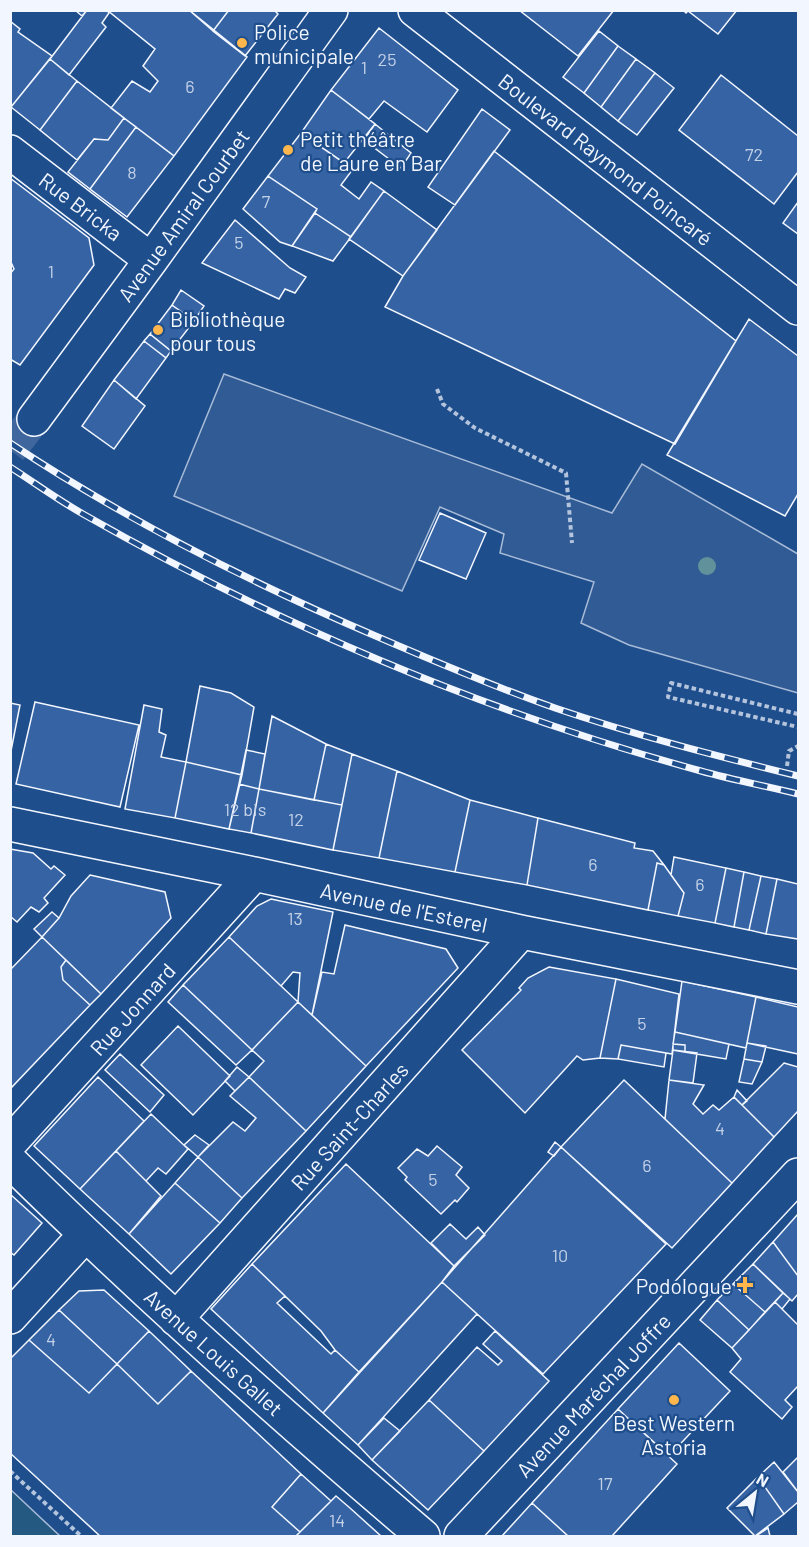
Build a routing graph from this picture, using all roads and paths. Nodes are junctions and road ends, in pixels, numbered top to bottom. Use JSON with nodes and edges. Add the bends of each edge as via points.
{"nodes":[{"id":1,"x":331,"y":10,"type":"edge"},
{"id":2,"x":415,"y":10,"type":"edge"},
{"id":3,"x":10,"y":152,"type":"edge"},
{"id":4,"x":152,"y":260,"type":"junction"},
{"id":5,"x":798,"y":308,"type":"edge"},
{"id":6,"x":437,"y":389,"type":"dead end"},
{"id":7,"x":34,"y":419,"type":"tunnel mouth"},
{"id":8,"x":572,"y":543,"type":"dead end"},
{"id":9,"x":798,"y":714,"type":"edge"},
{"id":10,"x":798,"y":727,"type":"edge"},
{"id":11,"x":798,"y":746,"type":"edge"},
{"id":12,"x":787,"y":766,"type":"dead end"},
{"id":13,"x":10,"y":824,"type":"edge"},
{"id":14,"x":254,"y":874,"type":"junction"},
{"id":15,"x":521,"y":932,"type":"junction"},
{"id":16,"x":798,"y":987,"type":"edge"},
{"id":17,"x":10,"y":1143,"type":"edge"},
{"id":18,"x":10,"y":1161,"type":"edge"},
{"id":19,"x":798,"y":1174,"type":"edge"},
{"id":20,"x":85,"y":1235,"type":"junction"},
{"id":21,"x":10,"y":1317,"type":"edge"},
{"id":22,"x":176,"y":1319,"type":"junction"},
{"id":23,"x":10,"y":1471,"type":"edge"},
{"id":24,"x":81,"y":1536,"type":"edge"},
{"id":25,"x":423,"y":1536,"type":"edge"},
{"id":26,"x":461,"y":1536,"type":"edge"}],
"edges":[{"from":1,"to":4,"type":"street","name":"Avenue Amiral Courbet"},
{"from":2,"to":5,"type":"street","name":"Boulevard Raymond Poincaré"},
{"from":3,"to":4,"type":"street","name":"Rue Bricka"},
{"from":4,"to":7,"type":"street","name":"Avenue Amiral Courbet"},
{"from":6,"to":8,"type":"path","via":[[443,404],[475,428],[566,473]]},
{"from":9,"to":10,"type":"path","via":[[671,683],[668,697]]},
{"from":11,"to":12,"type":"path","via":[[789,751]]},
{"from":13,"to":14,"type":"street","name":"Avenue de l'Esterel"},
{"from":14,"to":15,"type":"street","name":"Avenue de l'Esterel"},
{"from":14,"to":17,"type":"street","name":"Rue Jonnard"},
{"from":15,"to":16,"type":"street","name":"Avenue de l'Esterel"},
{"from":15,"to":22,"type":"street","name":"Rue Saint-Charles"},
{"from":18,"to":20,"type":"street","name":"Avenue Louis Gallet"},
{"from":19,"to":26,"type":"street","name":"Avenue Maréchal Joffre"},
{"from":20,"to":21,"type":"street"},
{"from":20,"to":22,"type":"street","name":"Avenue Louis Gallet"},
{"from":22,"to":25,"type":"street","name":"Avenue Louis Gallet"},
{"from":23,"to":24,"type":"path"}]}
